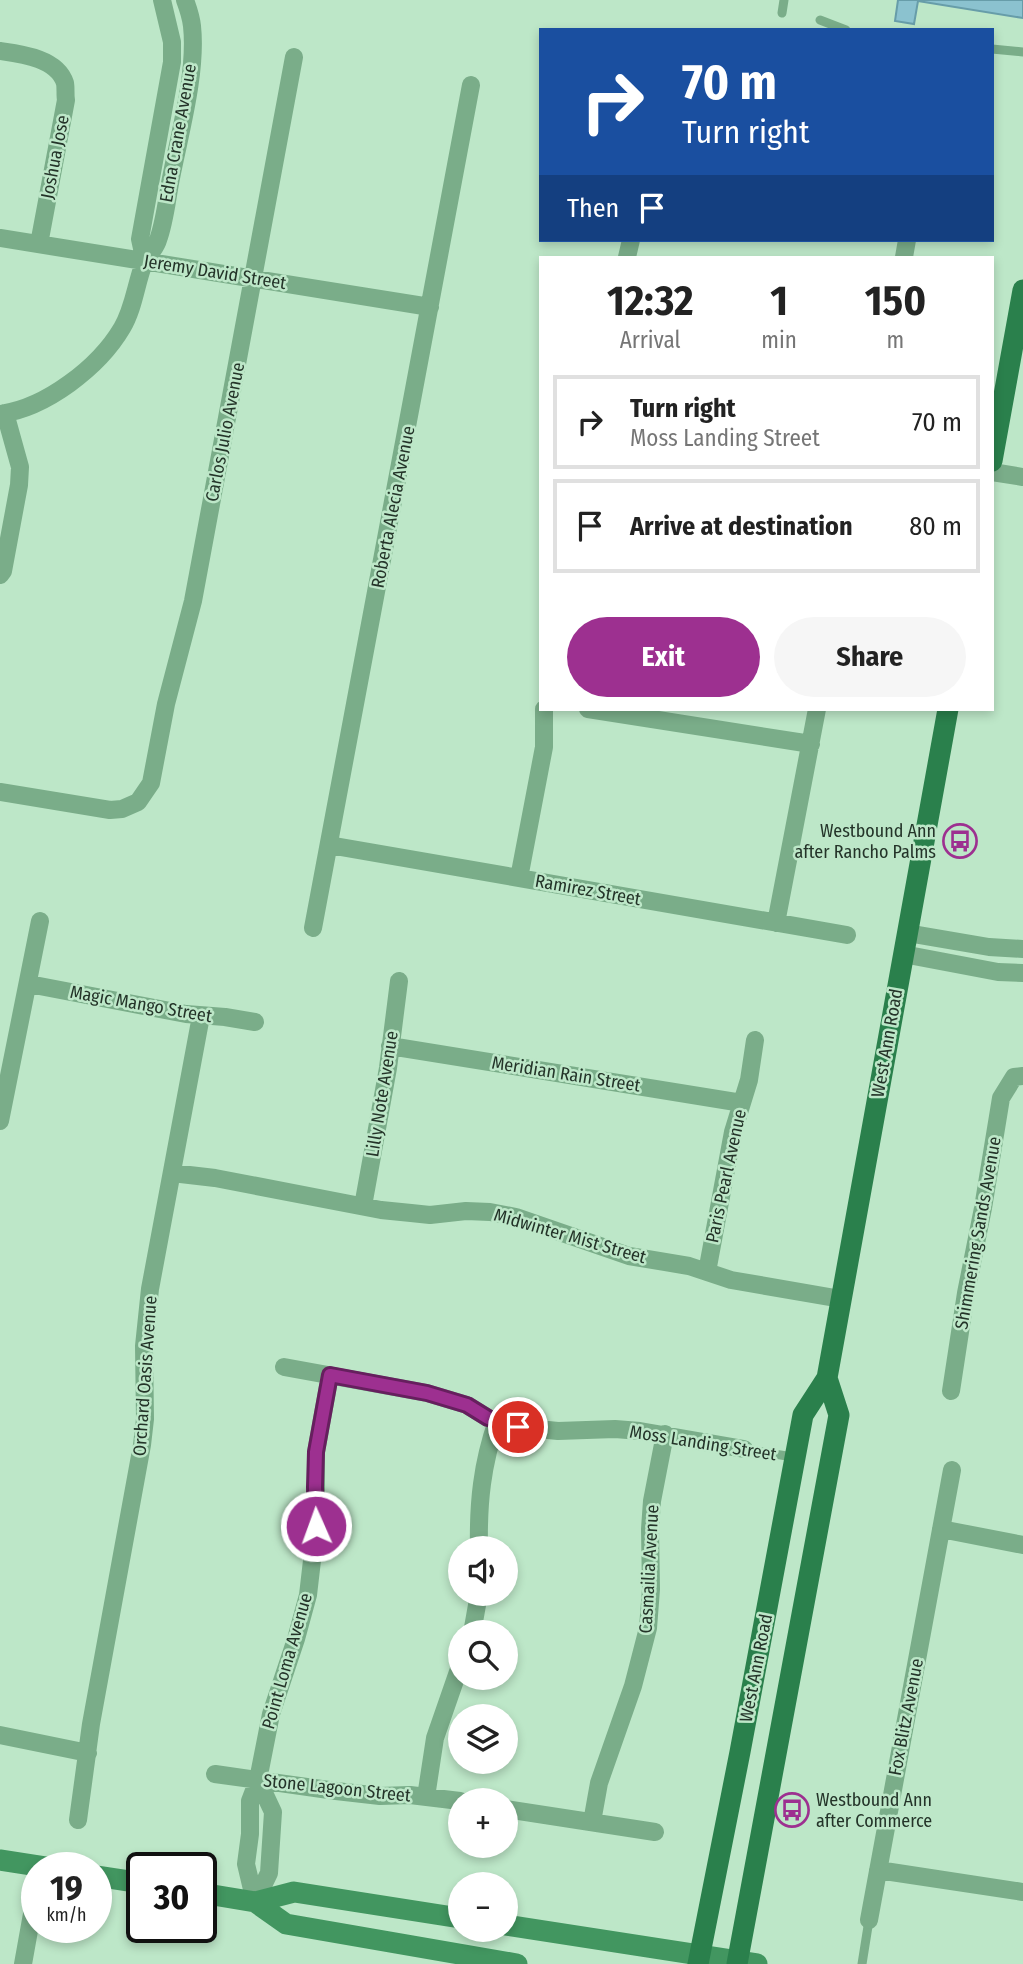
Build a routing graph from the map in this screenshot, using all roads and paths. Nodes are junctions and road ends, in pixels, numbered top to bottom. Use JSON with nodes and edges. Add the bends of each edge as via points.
{"nodes":[{"id":1,"x":162,"y":0,"type":"edge"},
{"id":2,"x":186,"y":0,"type":"edge"},
{"id":3,"x":784,"y":0,"type":"edge"},
{"id":4,"x":782,"y":13,"type":"dead end"},
{"id":5,"x":191,"y":20,"type":"junction"},
{"id":6,"x":820,"y":20,"type":"dead end"},
{"id":7,"x":168,"y":23,"type":"junction"},
{"id":8,"x":841,"y":28,"type":"edge"},
{"id":9,"x":994,"y":48,"type":"edge"},
{"id":10,"x":0,"y":51,"type":"edge"},
{"id":11,"x":1023,"y":51,"type":"edge"},
{"id":12,"x":294,"y":57,"type":"dead end"},
{"id":13,"x":471,"y":85,"type":"dead end"},
{"id":14,"x":0,"y":238,"type":"edge"},
{"id":15,"x":39,"y":244,"type":"junction"},
{"id":16,"x":145,"y":262,"type":"junction"},
{"id":17,"x":254,"y":278,"type":"junction"},
{"id":18,"x":1023,"y":290,"type":"edge"},
{"id":19,"x":430,"y":307,"type":"junction"},
{"id":20,"x":3,"y":414,"type":"edge"},
{"id":21,"x":994,"y":450,"type":"edge"},
{"id":22,"x":994,"y":472,"type":"edge"},
{"id":23,"x":1023,"y":477,"type":"edge"},
{"id":24,"x":0,"y":575,"type":"edge"},
{"id":25,"x":544,"y":711,"type":"edge"},
{"id":26,"x":601,"y":711,"type":"edge"},
{"id":27,"x":817,"y":711,"type":"edge"},
{"id":28,"x":948,"y":711,"type":"edge"},
{"id":29,"x":811,"y":744,"type":"junction"},
{"id":30,"x":0,"y":792,"type":"edge"},
{"id":31,"x":328,"y":845,"type":"junction"},
{"id":32,"x":519,"y":878,"type":"junction"},
{"id":33,"x":40,"y":921,"type":"dead end"},
{"id":34,"x":776,"y":923,"type":"junction"},
{"id":35,"x":313,"y":928,"type":"dead end"},
{"id":36,"x":907,"y":933,"type":"junction"},
{"id":37,"x":847,"y":935,"type":"dead end"},
{"id":38,"x":1023,"y":949,"type":"edge"},
{"id":39,"x":903,"y":954,"type":"junction"},
{"id":40,"x":1023,"y":973,"type":"edge"},
{"id":41,"x":399,"y":981,"type":"dead end"},
{"id":42,"x":29,"y":984,"type":"junction"},
{"id":43,"x":201,"y":1016,"type":"junction"},
{"id":44,"x":255,"y":1022,"type":"dead end"},
{"id":45,"x":755,"y":1040,"type":"dead end"},
{"id":46,"x":390,"y":1046,"type":"junction"},
{"id":47,"x":1018,"y":1077,"type":"edge"},
{"id":48,"x":742,"y":1102,"type":"junction"},
{"id":49,"x":0,"y":1121,"type":"edge"},
{"id":50,"x":172,"y":1173,"type":"junction"},
{"id":51,"x":363,"y":1206,"type":"junction"},
{"id":52,"x":707,"y":1272,"type":"junction"},
{"id":53,"x":841,"y":1299,"type":"junction"},
{"id":54,"x":284,"y":1367,"type":"dead end"},
{"id":55,"x":330,"y":1375,"type":"junction"},
{"id":56,"x":827,"y":1378,"type":"junction"},
{"id":57,"x":951,"y":1391,"type":"dead end"},
{"id":58,"x":497,"y":1421,"type":"junction"},
{"id":59,"x":665,"y":1434,"type":"junction"},
{"id":60,"x":744,"y":1449,"type":"joint"},
{"id":61,"x":795,"y":1458,"type":"junction"},
{"id":62,"x":952,"y":1469,"type":"dead end"},
{"id":63,"x":941,"y":1529,"type":"junction"},
{"id":64,"x":479,"y":1536,"type":"edge"},
{"id":65,"x":1023,"y":1545,"type":"edge"},
{"id":66,"x":452,"y":1690,"type":"edge"},
{"id":67,"x":0,"y":1735,"type":"edge"},
{"id":68,"x":88,"y":1753,"type":"junction"},
{"id":69,"x":215,"y":1774,"type":"dead end"},
{"id":70,"x":258,"y":1780,"type":"junction"},
{"id":71,"x":425,"y":1797,"type":"junction"},
{"id":72,"x":448,"y":1800,"type":"edge"},
{"id":73,"x":518,"y":1811,"type":"edge"},
{"id":74,"x":78,"y":1820,"type":"dead end"},
{"id":75,"x":592,"y":1822,"type":"junction"},
{"id":76,"x":655,"y":1832,"type":"dead end"},
{"id":77,"x":0,"y":1860,"type":"edge"},
{"id":78,"x":21,"y":1864,"type":"edge"},
{"id":79,"x":878,"y":1870,"type":"junction"},
{"id":80,"x":1023,"y":1892,"type":"edge"},
{"id":81,"x":217,"y":1896,"type":"edge"},
{"id":82,"x":255,"y":1902,"type":"junction"},
{"id":83,"x":448,"y":1916,"type":"edge"},
{"id":84,"x":869,"y":1920,"type":"joint"},
{"id":85,"x":518,"y":1927,"type":"edge"},
{"id":86,"x":27,"y":1943,"type":"edge"},
{"id":87,"x":449,"y":1958,"type":"edge"},
{"id":88,"x":474,"y":1960,"type":"edge"},
{"id":89,"x":699,"y":1960,"type":"edge"},
{"id":90,"x":744,"y":1963,"type":"edge"},
{"id":91,"x":23,"y":1964,"type":"edge"},
{"id":92,"x":517,"y":1964,"type":"edge"},
{"id":93,"x":862,"y":1964,"type":"edge"}],
"edges":[{"from":1,"to":7,"type":"street","name":"Edna Crane Avenue"},
{"from":2,"to":5,"type":"street","name":"Edna Crane Avenue"},
{"from":3,"to":4,"type":"lane"},
{"from":5,"to":7,"type":"lane"},
{"from":5,"to":16,"type":"street","name":"Edna Crane Avenue","via":[[190,72],[177,150],[158,242]]},
{"from":6,"to":8,"type":"lane"},
{"from":7,"to":16,"type":"street","name":"Edna Crane Avenue","via":[[172,62],[140,239]]},
{"from":9,"to":11,"type":"lane"},
{"from":10,"to":15,"type":"street","name":"Joshua Jose","via":[[42,61],[58,71],[65,83],[66,100]]},
{"from":12,"to":17,"type":"street","name":"Carlos Julio Avenue"},
{"from":13,"to":19,"type":"street","name":"Roberta Alecia Avenue"},
{"from":14,"to":15,"type":"street","name":"Jeremy David Street"},
{"from":15,"to":16,"type":"street","name":"Jeremy David Street"},
{"from":16,"to":17,"type":"street","name":"Jeremy David Street"},
{"from":16,"to":20,"type":"street","name":"Edna Crane Avenue","via":[[123,327],[103,355],[46,398]]},
{"from":17,"to":19,"type":"street","name":"Jeremy David Street"},
{"from":17,"to":30,"type":"street","name":"Carlos Julio Avenue","via":[[193,601],[151,783],[138,802],[110,810]]},
{"from":18,"to":21,"type":"main road"},
{"from":19,"to":31,"type":"street","name":"Roberta Alecia Avenue"},
{"from":20,"to":24,"type":"street","via":[[20,467]]},
{"from":22,"to":23,"type":"street"},
{"from":25,"to":32,"type":"street","via":[[544,747]]},
{"from":26,"to":29,"type":"street"},
{"from":27,"to":29,"type":"street"},
{"from":28,"to":36,"type":"main road","name":"West Ann Road"},
{"from":29,"to":34,"type":"street"},
{"from":31,"to":32,"type":"street","name":"Ramirez Street"},
{"from":31,"to":35,"type":"street","name":"Roberta Alecia Avenue"},
{"from":32,"to":34,"type":"street","name":"Ramirez Street"},
{"from":33,"to":42,"type":"street"},
{"from":34,"to":37,"type":"street","name":"Ramirez Street"},
{"from":36,"to":38,"type":"street"},
{"from":36,"to":39,"type":"main road","name":"West Ann Road"},
{"from":39,"to":40,"type":"street"},
{"from":39,"to":53,"type":"main road","name":"West Ann Road"},
{"from":41,"to":46,"type":"street","name":"Lilly Note Avenue"},
{"from":42,"to":43,"type":"street","name":"Magic Mango Street"},
{"from":42,"to":49,"type":"street"},
{"from":43,"to":44,"type":"street","name":"Magic Mango Street"},
{"from":43,"to":50,"type":"street","name":"Orchard Oasis Avenue"},
{"from":45,"to":48,"type":"street","name":"Paris Pearl Avenue"},
{"from":46,"to":48,"type":"street","name":"Meridian Rain Street"},
{"from":46,"to":51,"type":"street","name":"Lilly Note Avenue"},
{"from":47,"to":57,"type":"street","name":"Shimmering Sands Avenue","via":[[1001,1098]]},
{"from":48,"to":52,"type":"street","name":"Paris Pearl Avenue"},
{"from":50,"to":51,"type":"street","name":"Midwinter Mist Street"},
{"from":50,"to":68,"type":"street","name":"Orchard Oasis Avenue","via":[[150,1289],[142,1445]]},
{"from":51,"to":52,"type":"street","name":"Midwinter Mist Street","via":[[430,1215],[490,1212],[629,1256]]},
{"from":52,"to":53,"type":"street","name":"Midwinter Mist Street"},
{"from":53,"to":56,"type":"main road","name":"West Ann Road"},
{"from":54,"to":55,"type":"street","name":"Moss Landing Street"},
{"from":55,"to":58,"type":"street","name":"Moss Landing Street","via":[[437,1396]]},
{"from":55,"to":70,"type":"street","name":"Point Loma Avenue","via":[[316,1452],[316,1526],[308,1595],[278,1687]]},
{"from":56,"to":61,"type":"main road","name":"West Ann Road","via":[[803,1415]]},
{"from":56,"to":90,"type":"main road","name":"West Ann Road","via":[[839,1415]]},
{"from":58,"to":59,"type":"street","name":"Moss Landing Street","via":[[534,1430]]},
{"from":58,"to":64,"type":"street","via":[[484,1467]]},
{"from":59,"to":60,"type":"street","name":"Moss Landing Street"},
{"from":59,"to":75,"type":"street","name":"Casmailia Avenue","via":[[652,1502],[648,1628],[599,1783]]},
{"from":60,"to":61,"type":"lane","name":"Moss Landing Street"},
{"from":61,"to":89,"type":"main road","name":"West Ann Road"},
{"from":62,"to":63,"type":"street","name":"Fox Blitz Avenue"},
{"from":63,"to":65,"type":"street"},
{"from":63,"to":79,"type":"street","name":"Fox Blitz Avenue"},
{"from":66,"to":71,"type":"street","via":[[435,1738]]},
{"from":67,"to":68,"type":"street"},
{"from":68,"to":74,"type":"street","name":"Orchard Oasis Avenue"},
{"from":69,"to":70,"type":"street","name":"Stone Lagoon Street"},
{"from":70,"to":71,"type":"street","name":"Stone Lagoon Street","via":[[380,1796]]},
{"from":70,"to":82,"type":"street","via":[[273,1812],[269,1873]]},
{"from":71,"to":72,"type":"street","name":"Stone Lagoon Street"},
{"from":73,"to":75,"type":"street"},
{"from":75,"to":76,"type":"street"},
{"from":77,"to":78,"type":"main road"},
{"from":79,"to":80,"type":"street"},
{"from":79,"to":84,"type":"street","name":"Fox Blitz Avenue"},
{"from":81,"to":82,"type":"main road"},
{"from":82,"to":83,"type":"main road","via":[[293,1892]]},
{"from":82,"to":87,"type":"main road","via":[[286,1924]]},
{"from":84,"to":93,"type":"lane","name":"Fox Blitz Avenue"},
{"from":85,"to":89,"type":"main road"},
{"from":86,"to":91,"type":"street"},
{"from":87,"to":88,"type":"main road"},
{"from":88,"to":92,"type":"main road"},
{"from":89,"to":90,"type":"main road"}]}
